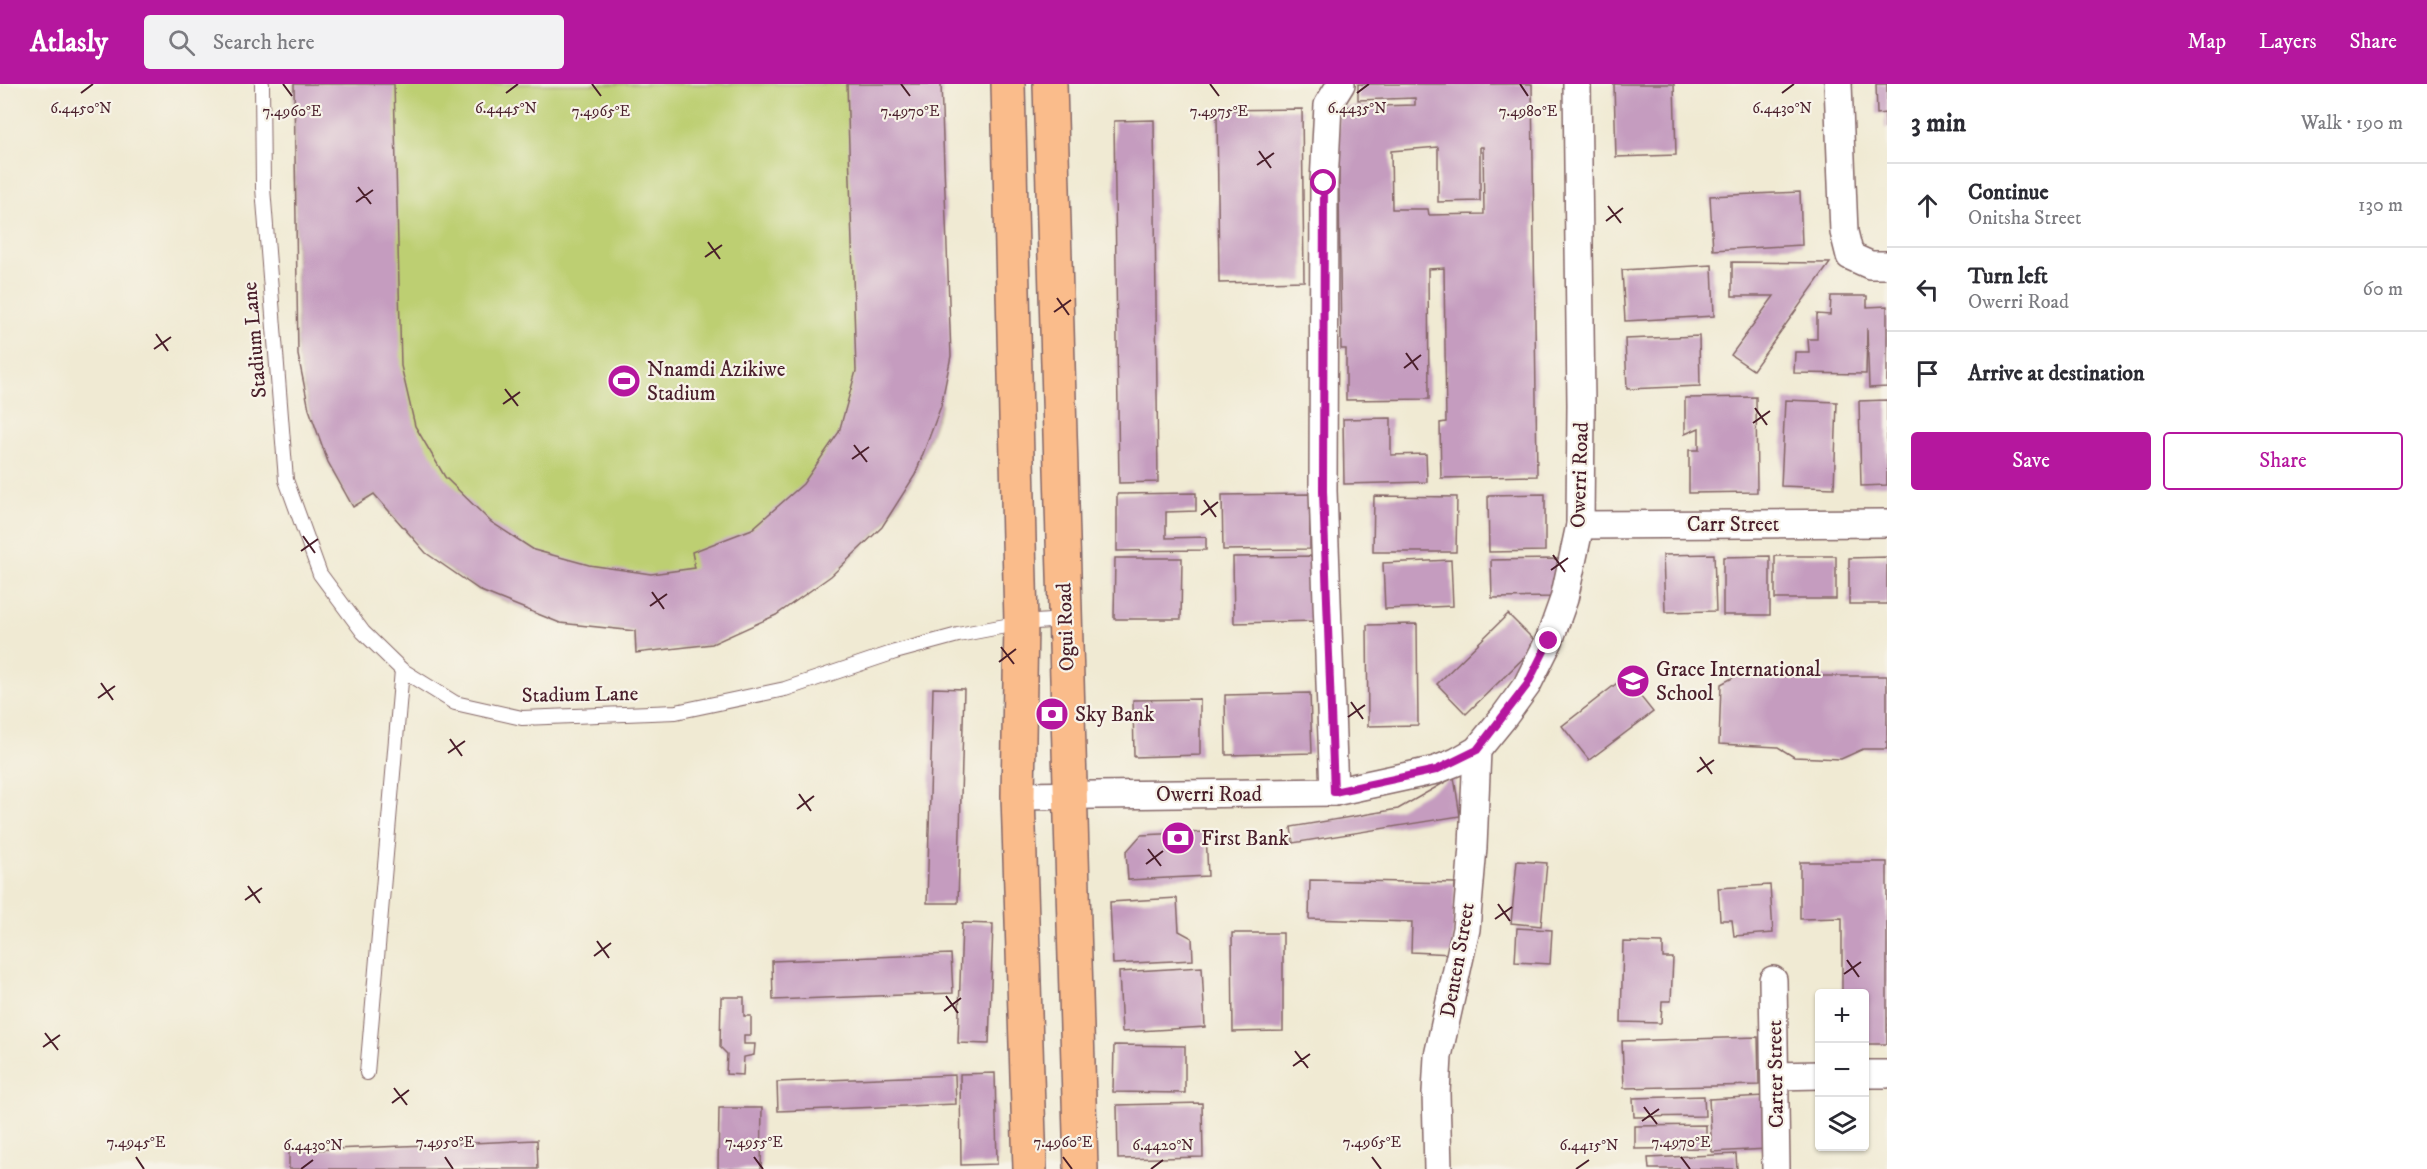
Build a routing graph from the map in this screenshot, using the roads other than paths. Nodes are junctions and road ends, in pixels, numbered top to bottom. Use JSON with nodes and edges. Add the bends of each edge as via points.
{"nodes":[{"id":1,"x":262,"y":84,"type":"edge"},
{"id":2,"x":1008,"y":84,"type":"edge"},
{"id":3,"x":1050,"y":84,"type":"edge"},
{"id":4,"x":1341,"y":84,"type":"edge"},
{"id":5,"x":1577,"y":84,"type":"edge"},
{"id":6,"x":1838,"y":84,"type":"edge"},
{"id":7,"x":1887,"y":265,"type":"edge"},
{"id":8,"x":1887,"y":523,"type":"edge"},
{"id":9,"x":1580,"y":525,"type":"junction"},
{"id":10,"x":1065,"y":620,"type":"junction"},
{"id":11,"x":1021,"y":623,"type":"junction"},
{"id":12,"x":402,"y":670,"type":"junction"},
{"id":13,"x":1477,"y":750,"type":"junction"},
{"id":14,"x":1334,"y":792,"type":"junction"},
{"id":15,"x":1018,"y":796,"type":"junction"},
{"id":16,"x":1070,"y":796,"type":"junction"},
{"id":17,"x":1773,"y":980,"type":"dead end"},
{"id":18,"x":367,"y":1073,"type":"dead end"},
{"id":19,"x":1869,"y":1074,"type":"edge"},
{"id":20,"x":1887,"y":1074,"type":"edge"},
{"id":21,"x":1815,"y":1075,"type":"edge"},
{"id":22,"x":1775,"y":1076,"type":"junction"},
{"id":23,"x":1030,"y":1169,"type":"edge"},
{"id":24,"x":1081,"y":1169,"type":"edge"},
{"id":25,"x":1438,"y":1169,"type":"edge"},
{"id":26,"x":1776,"y":1169,"type":"edge"}],
"edges":[{"from":1,"to":12,"type":"lane","name":"Stadium Lane","via":[[263,188],[286,480],[320,574],[363,632]]},
{"from":2,"to":11,"type":"main road","name":"Ogui Road"},
{"from":3,"to":10,"type":"main road","name":"Ogui Road"},
{"from":4,"to":14,"type":"street","via":[[1328,105],[1324,183],[1323,491]]},
{"from":5,"to":9,"type":"street","name":"Owerri Road"},
{"from":6,"to":7,"type":"street","via":[[1844,232],[1850,256],[1870,265]]},
{"from":8,"to":9,"type":"street","name":"Carr Street"},
{"from":9,"to":13,"type":"street","name":"Owerri Road","via":[[1564,599],[1549,641],[1527,685]]},
{"from":10,"to":11,"type":"lane","name":"Stadium Lane"},
{"from":10,"to":16,"type":"main road","name":"Ogui Road"},
{"from":11,"to":12,"type":"lane","name":"Stadium Lane","via":[[895,652],[785,689],[676,712],[522,718],[454,702]]},
{"from":11,"to":15,"type":"main road","name":"Ogui Road"},
{"from":12,"to":18,"type":"lane"},
{"from":13,"to":14,"type":"street","name":"Owerri Road","via":[[1436,770]]},
{"from":13,"to":25,"type":"street","name":"Denten Street","via":[[1466,929],[1438,1056]]},
{"from":14,"to":16,"type":"street","name":"Owerri Road"},
{"from":15,"to":16,"type":"street","name":"Owerri Road"},
{"from":15,"to":23,"type":"main road","name":"Ogui Road"},
{"from":16,"to":24,"type":"main road","name":"Ogui Road"},
{"from":17,"to":22,"type":"street","name":"Carter Street"},
{"from":19,"to":20,"type":"street"},
{"from":21,"to":22,"type":"street"},
{"from":22,"to":26,"type":"street","name":"Carter Street"}]}
